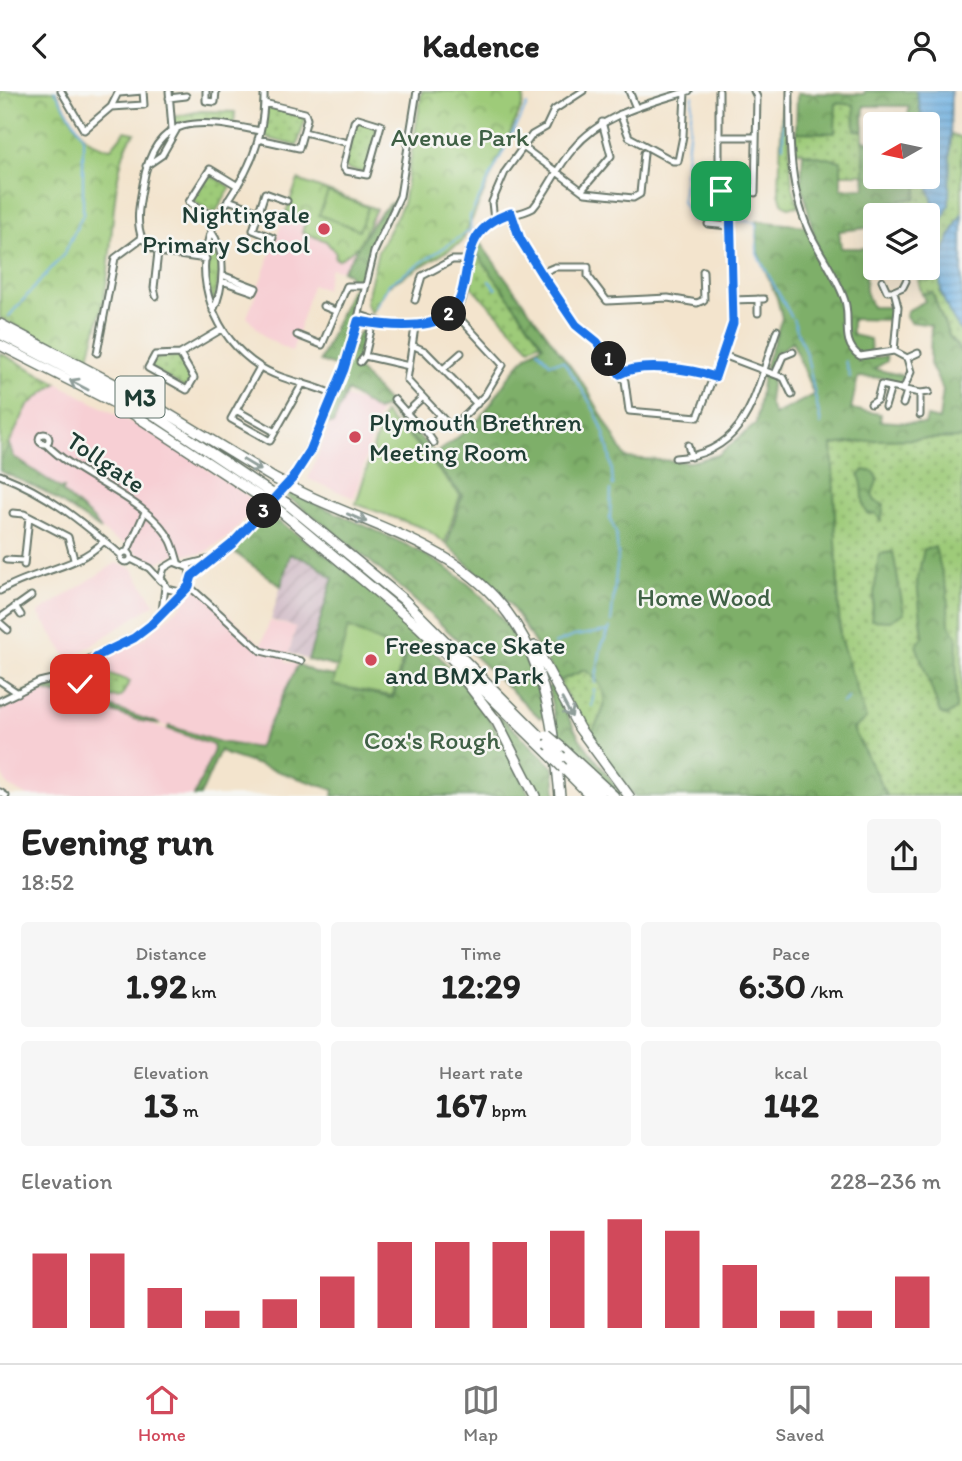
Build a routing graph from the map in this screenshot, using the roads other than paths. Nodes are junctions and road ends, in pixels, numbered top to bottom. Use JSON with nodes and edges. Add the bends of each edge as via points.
{"nodes":[{"id":1,"x":61,"y":91,"type":"edge"},
{"id":2,"x":206,"y":91,"type":"edge"},
{"id":3,"x":216,"y":91,"type":"edge"},
{"id":4,"x":264,"y":91,"type":"edge"},
{"id":5,"x":417,"y":91,"type":"edge"},
{"id":6,"x":583,"y":91,"type":"edge"},
{"id":7,"x":629,"y":91,"type":"edge"},
{"id":8,"x":719,"y":91,"type":"edge"},
{"id":9,"x":754,"y":91,"type":"edge"},
{"id":10,"x":790,"y":91,"type":"edge"},
{"id":11,"x":119,"y":92,"type":"edge"},
{"id":12,"x":687,"y":92,"type":"edge"},
{"id":13,"x":169,"y":95,"type":"edge"},
{"id":14,"x":186,"y":96,"type":"dead end"},
{"id":15,"x":264,"y":103,"type":"junction"},
{"id":16,"x":111,"y":107,"type":"junction"},
{"id":17,"x":636,"y":109,"type":"junction"},
{"id":18,"x":620,"y":114,"type":"junction"},
{"id":19,"x":602,"y":122,"type":"junction"},
{"id":20,"x":175,"y":128,"type":"junction"},
{"id":21,"x":260,"y":131,"type":"junction"},
{"id":22,"x":304,"y":132,"type":"junction"},
{"id":23,"x":720,"y":137,"type":"junction"},
{"id":24,"x":756,"y":138,"type":"junction"},
{"id":25,"x":258,"y":139,"type":"junction"},
{"id":26,"x":348,"y":143,"type":"junction"},
{"id":27,"x":523,"y":147,"type":"junction"},
{"id":28,"x":644,"y":153,"type":"dead end"},
{"id":29,"x":146,"y":166,"type":"junction"},
{"id":30,"x":557,"y":172,"type":"junction"},
{"id":31,"x":238,"y":186,"type":"junction"},
{"id":32,"x":582,"y":190,"type":"junction"},
{"id":33,"x":755,"y":193,"type":"dead end"},
{"id":34,"x":228,"y":200,"type":"junction"},
{"id":35,"x":287,"y":201,"type":"dead end"},
{"id":36,"x":258,"y":211,"type":"junction"},
{"id":37,"x":511,"y":213,"type":"junction"},
{"id":38,"x":217,"y":219,"type":"junction"},
{"id":39,"x":494,"y":220,"type":"junction"},
{"id":40,"x":729,"y":222,"type":"junction"},
{"id":41,"x":708,"y":224,"type":"dead end"},
{"id":42,"x":211,"y":231,"type":"junction"},
{"id":43,"x":142,"y":238,"type":"junction"},
{"id":44,"x":273,"y":238,"type":"dead end"},
{"id":45,"x":158,"y":252,"type":"junction"},
{"id":46,"x":206,"y":260,"type":"junction"},
{"id":47,"x":467,"y":260,"type":"junction"},
{"id":48,"x":703,"y":271,"type":"dead end"},
{"id":49,"x":541,"y":273,"type":"junction"},
{"id":50,"x":222,"y":278,"type":"junction"},
{"id":51,"x":882,"y":280,"type":"dead end"},
{"id":52,"x":906,"y":281,"type":"dead end"},
{"id":53,"x":366,"y":286,"type":"junction"},
{"id":54,"x":894,"y":291,"type":"junction"},
{"id":55,"x":156,"y":296,"type":"dead end"},
{"id":56,"x":415,"y":300,"type":"dead end"},
{"id":57,"x":732,"y":300,"type":"junction"},
{"id":58,"x":323,"y":306,"type":"dead end"},
{"id":59,"x":213,"y":311,"type":"junction"},
{"id":60,"x":335,"y":311,"type":"junction"},
{"id":61,"x":453,"y":311,"type":"junction"},
{"id":62,"x":758,"y":313,"type":"dead end"},
{"id":63,"x":359,"y":318,"type":"junction"},
{"id":64,"x":0,"y":324,"type":"edge"},
{"id":65,"x":415,"y":327,"type":"junction"},
{"id":66,"x":222,"y":329,"type":"junction"},
{"id":67,"x":371,"y":330,"type":"dead end"},
{"id":68,"x":777,"y":330,"type":"dead end"},
{"id":69,"x":0,"y":334,"type":"edge"},
{"id":70,"x":298,"y":335,"type":"dead end"},
{"id":71,"x":0,"y":345,"type":"edge"},
{"id":72,"x":414,"y":346,"type":"junction"},
{"id":73,"x":894,"y":351,"type":"junction"},
{"id":74,"x":793,"y":352,"type":"dead end"},
{"id":75,"x":97,"y":353,"type":"dead end"},
{"id":76,"x":461,"y":353,"type":"dead end"},
{"id":77,"x":918,"y":353,"type":"dead end"},
{"id":78,"x":180,"y":354,"type":"junction"},
{"id":79,"x":723,"y":355,"type":"junction"},
{"id":80,"x":907,"y":358,"type":"junction"},
{"id":81,"x":409,"y":366,"type":"junction"},
{"id":82,"x":260,"y":367,"type":"junction"},
{"id":83,"x":443,"y":369,"type":"junction"},
{"id":84,"x":763,"y":370,"type":"junction"},
{"id":85,"x":620,"y":374,"type":"junction"},
{"id":86,"x":775,"y":374,"type":"junction"},
{"id":87,"x":715,"y":377,"type":"junction"},
{"id":88,"x":303,"y":383,"type":"junction"},
{"id":89,"x":891,"y":387,"type":"junction"},
{"id":90,"x":905,"y":390,"type":"junction"},
{"id":91,"x":929,"y":392,"type":"dead end"},
{"id":92,"x":920,"y":393,"type":"junction"},
{"id":93,"x":334,"y":395,"type":"junction"},
{"id":94,"x":792,"y":395,"type":"dead end"},
{"id":95,"x":422,"y":397,"type":"junction"},
{"id":96,"x":394,"y":399,"type":"dead end"},
{"id":97,"x":477,"y":404,"type":"junction"},
{"id":98,"x":871,"y":404,"type":"dead end"},
{"id":99,"x":903,"y":404,"type":"dead end"},
{"id":100,"x":885,"y":407,"type":"dead end"},
{"id":101,"x":236,"y":409,"type":"junction"},
{"id":102,"x":406,"y":412,"type":"junction"},
{"id":103,"x":920,"y":415,"type":"dead end"},
{"id":104,"x":439,"y":416,"type":"junction"},
{"id":105,"x":421,"y":429,"type":"dead end"},
{"id":106,"x":275,"y":432,"type":"junction"},
{"id":107,"x":434,"y":443,"type":"dead end"},
{"id":108,"x":46,"y":444,"type":"dead end"},
{"id":109,"x":688,"y":445,"type":"dead end"},
{"id":110,"x":691,"y":457,"type":"junction"},
{"id":111,"x":675,"y":458,"type":"dead end"},
{"id":112,"x":0,"y":475,"type":"edge"},
{"id":113,"x":265,"y":495,"type":"junction"},
{"id":114,"x":283,"y":507,"type":"junction"},
{"id":115,"x":145,"y":512,"type":"junction"},
{"id":116,"x":13,"y":513,"type":"dead end"},
{"id":117,"x":29,"y":517,"type":"junction"},
{"id":118,"x":104,"y":541,"type":"junction"},
{"id":119,"x":174,"y":550,"type":"junction"},
{"id":120,"x":126,"y":555,"type":"junction"},
{"id":121,"x":214,"y":558,"type":"junction"},
{"id":122,"x":74,"y":559,"type":"junction"},
{"id":123,"x":6,"y":560,"type":"dead end"},
{"id":124,"x":178,"y":562,"type":"junction"},
{"id":125,"x":170,"y":563,"type":"junction"},
{"id":126,"x":186,"y":565,"type":"junction"},
{"id":127,"x":149,"y":568,"type":"junction"},
{"id":128,"x":164,"y":568,"type":"junction"},
{"id":129,"x":192,"y":576,"type":"junction"},
{"id":130,"x":164,"y":585,"type":"junction"},
{"id":131,"x":189,"y":586,"type":"junction"},
{"id":132,"x":0,"y":591,"type":"edge"},
{"id":133,"x":180,"y":592,"type":"junction"},
{"id":134,"x":31,"y":596,"type":"dead end"},
{"id":135,"x":15,"y":606,"type":"junction"},
{"id":136,"x":505,"y":610,"type":"junction"},
{"id":137,"x":21,"y":615,"type":"dead end"},
{"id":138,"x":161,"y":615,"type":"junction"},
{"id":139,"x":409,"y":618,"type":"junction"},
{"id":140,"x":0,"y":621,"type":"edge"},
{"id":141,"x":9,"y":631,"type":"dead end"},
{"id":142,"x":97,"y":656,"type":"junction"},
{"id":143,"x":301,"y":661,"type":"dead end"},
{"id":144,"x":77,"y":667,"type":"junction"},
{"id":145,"x":68,"y":675,"type":"junction"},
{"id":146,"x":85,"y":675,"type":"junction"},
{"id":147,"x":50,"y":680,"type":"junction"},
{"id":148,"x":0,"y":681,"type":"edge"},
{"id":149,"x":71,"y":683,"type":"junction"},
{"id":150,"x":18,"y":693,"type":"junction"},
{"id":151,"x":0,"y":701,"type":"edge"},
{"id":152,"x":561,"y":752,"type":"junction"},
{"id":153,"x":0,"y":792,"type":"edge"},
{"id":154,"x":6,"y":796,"type":"edge"},
{"id":155,"x":535,"y":796,"type":"edge"},
{"id":156,"x":560,"y":796,"type":"edge"},
{"id":157,"x":591,"y":796,"type":"edge"},
{"id":158,"x":601,"y":796,"type":"edge"},
{"id":159,"x":614,"y":796,"type":"edge"},
{"id":160,"x":629,"y":796,"type":"edge"}],
"edges":[{"from":1,"to":16,"type":"street","via":[[84,130]]},
{"from":2,"to":3,"type":"street","via":[[206,101],[215,102]]},
{"from":4,"to":15,"type":"street"},
{"from":5,"to":53,"type":"street","via":[[400,196],[374,252]]},
{"from":6,"to":27,"type":"street","via":[[554,110],[546,127]]},
{"from":7,"to":17,"type":"street"},
{"from":8,"to":23,"type":"street"},
{"from":9,"to":24,"type":"street"},
{"from":10,"to":73,"type":"street","via":[[795,186],[812,238],[846,305],[849,342],[853,351],[864,357]]},
{"from":11,"to":16,"type":"street"},
{"from":11,"to":16,"type":"street","via":[[143,91],[144,105]]},
{"from":12,"to":17,"type":"street"},
{"from":12,"to":18,"type":"street","via":[[681,155],[675,161],[629,137]]},
{"from":13,"to":14,"type":"street"},
{"from":13,"to":20,"type":"street"},
{"from":15,"to":21,"type":"street"},
{"from":15,"to":22,"type":"street","via":[[306,114]]},
{"from":17,"to":18,"type":"street"},
{"from":18,"to":19,"type":"street"},
{"from":19,"to":30,"type":"street","via":[[572,150]]},
{"from":19,"to":32,"type":"street","via":[[611,156]]},
{"from":20,"to":21,"type":"street","via":[[200,122]]},
{"from":20,"to":29,"type":"street","via":[[153,148]]},
{"from":20,"to":29,"type":"street","via":[[162,155]]},
{"from":21,"to":25,"type":"street"},
{"from":22,"to":25,"type":"street","via":[[297,149]]},
{"from":22,"to":26,"type":"street"},
{"from":23,"to":24,"type":"street"},
{"from":23,"to":40,"type":"street","via":[[719,188],[729,198]]},
{"from":24,"to":33,"type":"street"},
{"from":25,"to":31,"type":"street"},
{"from":26,"to":26,"type":"street","via":[[356,119],[380,124],[368,174],[343,169]]},
{"from":27,"to":30,"type":"street"},
{"from":27,"to":39,"type":"street","via":[[496,186]]},
{"from":28,"to":32,"type":"street","via":[[636,198]]},
{"from":29,"to":43,"type":"street","via":[[138,222]]},
{"from":30,"to":32,"type":"street"},
{"from":30,"to":37,"type":"street","via":[[533,208]]},
{"from":31,"to":34,"type":"street"},
{"from":31,"to":38,"type":"street","via":[[210,169],[189,202]]},
{"from":34,"to":36,"type":"street"},
{"from":34,"to":38,"type":"street"},
{"from":35,"to":36,"type":"street","via":[[265,193]]},
{"from":36,"to":44,"type":"street","via":[[253,230]]},
{"from":37,"to":39,"type":"street"},
{"from":37,"to":49,"type":"street","via":[[520,239]]},
{"from":38,"to":42,"type":"street"},
{"from":39,"to":47,"type":"street","via":[[473,240]]},
{"from":40,"to":41,"type":"street"},
{"from":40,"to":57,"type":"street"},
{"from":42,"to":46,"type":"street"},
{"from":42,"to":50,"type":"street","via":[[220,252]]},
{"from":43,"to":45,"type":"street"},
{"from":43,"to":75,"type":"street","via":[[115,258]]},
{"from":45,"to":46,"type":"street"},
{"from":45,"to":55,"type":"street"},
{"from":46,"to":59,"type":"street","via":[[206,286]]},
{"from":47,"to":56,"type":"street","via":[[452,260],[420,279]]},
{"from":47,"to":61,"type":"street","via":[[465,291]]},
{"from":48,"to":49,"type":"street","via":[[704,300],[697,303],[668,298],[607,301],[589,276],[588,267],[555,267]]},
{"from":49,"to":85,"type":"street","via":[[576,325],[597,342]]},
{"from":50,"to":50,"type":"street","via":[[254,292],[256,288]]},
{"from":50,"to":59,"type":"street"},
{"from":51,"to":54,"type":"street","via":[[887,291]]},
{"from":52,"to":54,"type":"street"},
{"from":53,"to":60,"type":"street","via":[[347,286]]},
{"from":53,"to":63,"type":"street"},
{"from":54,"to":73,"type":"street","via":[[898,307]]},
{"from":57,"to":62,"type":"street","via":[[761,299]]},
{"from":57,"to":79,"type":"street","via":[[732,327]]},
{"from":58,"to":60,"type":"street"},
{"from":59,"to":66,"type":"street"},
{"from":60,"to":70,"type":"street","via":[[322,345]]},
{"from":61,"to":65,"type":"street"},
{"from":61,"to":97,"type":"street","via":[[503,365]]},
{"from":63,"to":65,"type":"street"},
{"from":63,"to":93,"type":"street"},
{"from":64,"to":136,"type":"highway","number":"M3","one_way":true,"bridge":true,"via":[[137,395],[275,479],[438,553],[476,580]]},
{"from":65,"to":72,"type":"street"},
{"from":66,"to":78,"type":"street"},
{"from":66,"to":82,"type":"street"},
{"from":67,"to":81,"type":"street","via":[[363,359]]},
{"from":68,"to":84,"type":"street"},
{"from":69,"to":113,"type":"highway","number":"M3","via":[[148,411]]},
{"from":113,"to":71,"type":"highway","number":"M3","one_way":true,"via":[[124,408]]},
{"from":72,"to":81,"type":"street"},
{"from":72,"to":83,"type":"street"},
{"from":73,"to":80,"type":"street"},
{"from":74,"to":86,"type":"street","via":[[783,356]]},
{"from":76,"to":83,"type":"street"},
{"from":77,"to":80,"type":"street"},
{"from":78,"to":78,"type":"street","via":[[194,377],[187,390],[148,368],[156,354]]},
{"from":79,"to":84,"type":"street"},
{"from":79,"to":87,"type":"street"},
{"from":80,"to":90,"type":"street","via":[[911,372]]},
{"from":81,"to":95,"type":"street","via":[[407,380]]},
{"from":82,"to":88,"type":"street"},
{"from":82,"to":101,"type":"street"},
{"from":83,"to":97,"type":"street"},
{"from":84,"to":86,"type":"street"},
{"from":84,"to":110,"type":"street","via":[[742,426],[713,449]]},
{"from":85,"to":87,"type":"street","via":[[638,367]]},
{"from":85,"to":87,"type":"street","via":[[627,387],[629,411],[691,418],[699,416]]},
{"from":86,"to":94,"type":"street","via":[[785,380]]},
{"from":88,"to":93,"type":"street"},
{"from":88,"to":106,"type":"street"},
{"from":89,"to":90,"type":"street"},
{"from":89,"to":98,"type":"street","via":[[880,386],[877,400]]},
{"from":89,"to":100,"type":"street"},
{"from":90,"to":92,"type":"street"},
{"from":90,"to":99,"type":"street"},
{"from":91,"to":92,"type":"street"},
{"from":92,"to":103,"type":"street"},
{"from":93,"to":121,"type":"street","via":[[310,451],[292,479]]},
{"from":95,"to":102,"type":"street"},
{"from":95,"to":104,"type":"street"},
{"from":96,"to":102,"type":"street"},
{"from":97,"to":104,"type":"street","via":[[454,426]]},
{"from":101,"to":106,"type":"street"},
{"from":101,"to":106,"type":"street","via":[[231,419],[270,441]]},
{"from":102,"to":105,"type":"street"},
{"from":104,"to":107,"type":"street","via":[[425,430]]},
{"from":108,"to":115,"type":"street","name":"Tollgate","via":[[95,482]]},
{"from":109,"to":110,"type":"street"},
{"from":110,"to":111,"type":"street"},
{"from":112,"to":118,"type":"street","via":[[75,515]]},
{"from":113,"to":114,"type":"highway","number":"M3","bridge":true},
{"from":114,"to":139,"type":"highway","number":"M3"},
{"from":114,"to":152,"type":"highway","number":"M3","bridge":true,"via":[[404,600]]},
{"from":115,"to":119,"type":"street","name":"Tollgate"},
{"from":115,"to":120,"type":"street","name":"Tollgate"},
{"from":116,"to":117,"type":"street"},
{"from":117,"to":122,"type":"street","via":[[68,537]]},
{"from":117,"to":123,"type":"street","via":[[24,563]]},
{"from":118,"to":120,"type":"street"},
{"from":118,"to":122,"type":"street"},
{"from":119,"to":124,"type":"street","name":"Tollgate"},
{"from":119,"to":125,"type":"street"},
{"from":120,"to":127,"type":"street"},
{"from":121,"to":126,"type":"street"},
{"from":121,"to":129,"type":"street"},
{"from":122,"to":132,"type":"street"},
{"from":124,"to":125,"type":"street"},
{"from":124,"to":126,"type":"street"},
{"from":125,"to":128,"type":"street"},
{"from":126,"to":129,"type":"street"},
{"from":127,"to":128,"type":"street"},
{"from":127,"to":130,"type":"street"},
{"from":128,"to":130,"type":"street"},
{"from":129,"to":131,"type":"street"},
{"from":130,"to":133,"type":"street"},
{"from":130,"to":138,"type":"street"},
{"from":131,"to":133,"type":"street"},
{"from":131,"to":143,"type":"street","via":[[261,651]]},
{"from":133,"to":138,"type":"street"},
{"from":134,"to":135,"type":"street"},
{"from":135,"to":137,"type":"street"},
{"from":135,"to":140,"type":"street"},
{"from":136,"to":156,"type":"highway","number":"M3","via":[[545,684]]},
{"from":136,"to":160,"type":"highway","number":"M3","one_way":true,"via":[[533,644],[590,746]]},
{"from":138,"to":142,"type":"street","via":[[134,638]]},
{"from":139,"to":155,"type":"highway","number":"M3","via":[[498,722]]},
{"from":139,"to":157,"type":"highway","number":"M3","bridge":true},
{"from":140,"to":141,"type":"street"},
{"from":142,"to":144,"type":"street"},
{"from":142,"to":146,"type":"street"},
{"from":144,"to":145,"type":"street"},
{"from":144,"to":146,"type":"street"},
{"from":145,"to":147,"type":"street"},
{"from":145,"to":149,"type":"street"},
{"from":146,"to":149,"type":"street","via":[[80,684]]},
{"from":147,"to":149,"type":"street"},
{"from":147,"to":150,"type":"street"},
{"from":148,"to":150,"type":"street"},
{"from":150,"to":151,"type":"street"},
{"from":152,"to":158,"type":"highway","number":"M3"},
{"from":152,"to":159,"type":"highway","number":"M3"},
{"from":153,"to":154,"type":"street"}]}
